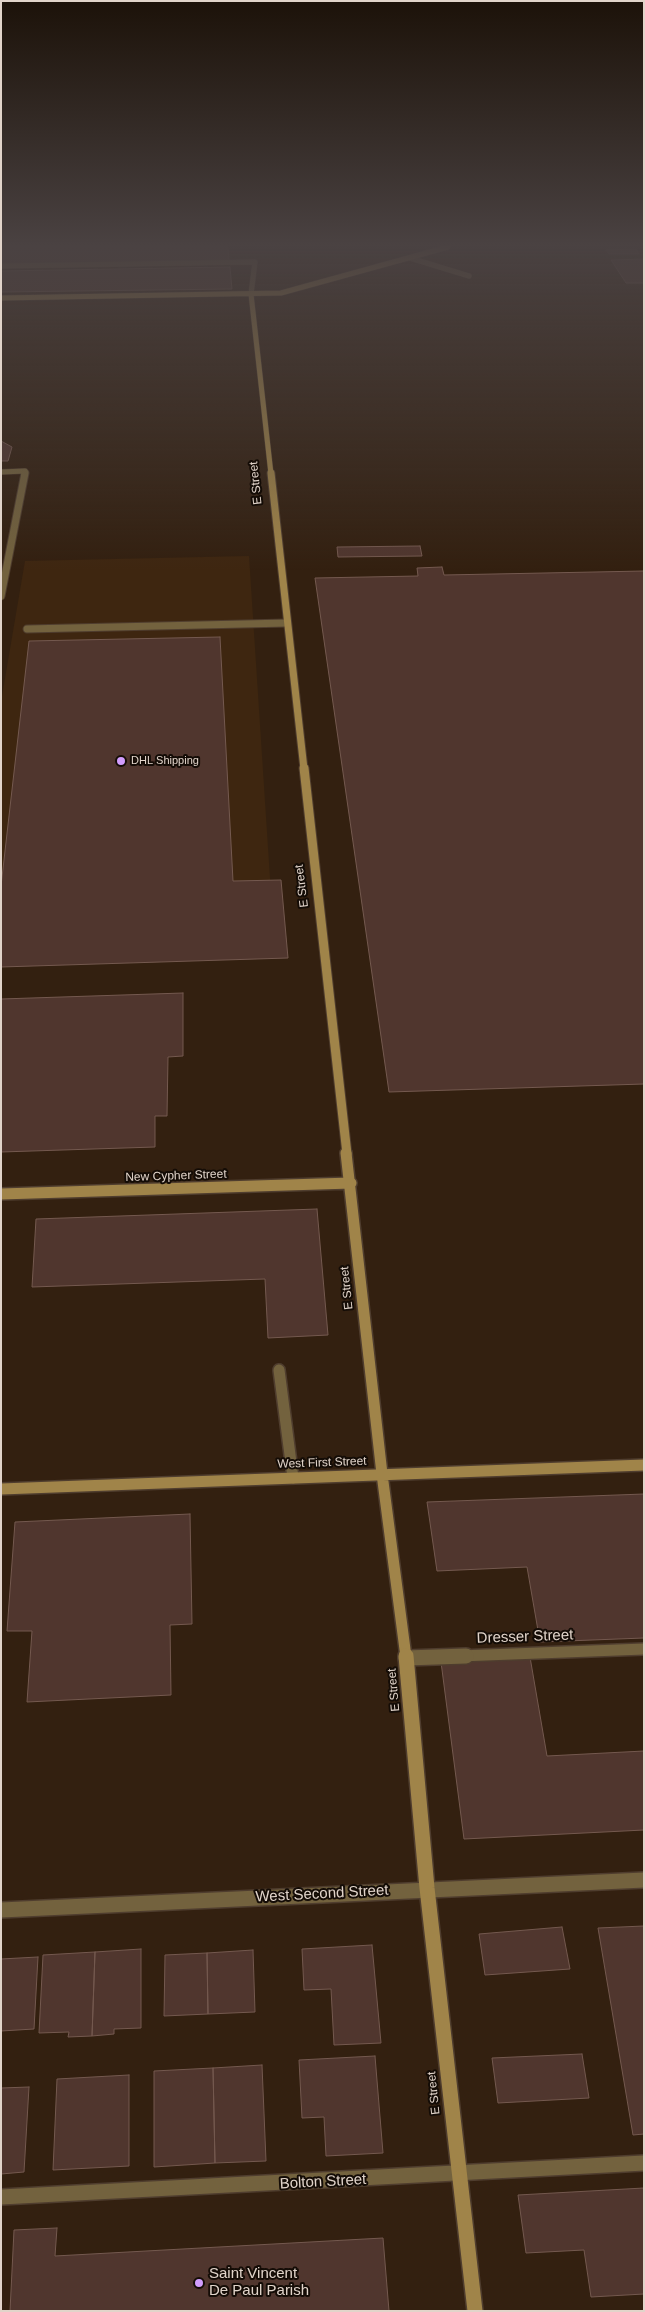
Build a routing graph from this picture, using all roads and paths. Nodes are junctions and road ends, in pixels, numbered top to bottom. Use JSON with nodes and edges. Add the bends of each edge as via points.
{"nodes":[{"id":1,"x":258,"y":355,"type":"edge"},
{"id":2,"x":1,"y":472,"type":"edge"},
{"id":3,"x":3,"y":573,"type":"edge"},
{"id":4,"x":1,"y":596,"type":"edge"},
{"id":5,"x":287,"y":623,"type":"junction"},
{"id":6,"x":27,"y":628,"type":"dead end"},
{"id":7,"x":351,"y":1183,"type":"junction"},
{"id":8,"x":1,"y":1194,"type":"edge"},
{"id":9,"x":279,"y":1370,"type":"dead end"},
{"id":10,"x":644,"y":1465,"type":"edge"},
{"id":11,"x":382,"y":1474,"type":"junction"},
{"id":12,"x":293,"y":1478,"type":"junction"},
{"id":13,"x":1,"y":1488,"type":"edge"},
{"id":14,"x":644,"y":1649,"type":"edge"},
{"id":15,"x":406,"y":1658,"type":"junction"},
{"id":16,"x":644,"y":1880,"type":"edge"},
{"id":17,"x":427,"y":1888,"type":"junction"},
{"id":18,"x":1,"y":1910,"type":"edge"},
{"id":19,"x":644,"y":2163,"type":"edge"},
{"id":20,"x":458,"y":2172,"type":"junction"},
{"id":21,"x":1,"y":2197,"type":"edge"},
{"id":22,"x":475,"y":2311,"type":"edge"}],
"edges":[{"from":1,"to":5,"type":"street","name":"E Street"},
{"from":2,"to":3,"type":"street","via":[[25,472]]},
{"from":3,"to":4,"type":"street"},
{"from":5,"to":6,"type":"street"},
{"from":5,"to":7,"type":"street","name":"E Street"},
{"from":7,"to":8,"type":"street","name":"New Cypher Street"},
{"from":7,"to":11,"type":"street","name":"E Street"},
{"from":9,"to":12,"type":"street"},
{"from":10,"to":11,"type":"street","name":"West First Street"},
{"from":11,"to":12,"type":"street","name":"West First Street"},
{"from":11,"to":15,"type":"street","name":"E Street"},
{"from":12,"to":13,"type":"street","name":"West First Street"},
{"from":14,"to":15,"type":"street","name":"Dresser Street"},
{"from":15,"to":17,"type":"street","name":"E Street"},
{"from":16,"to":17,"type":"street","name":"West Second Street"},
{"from":17,"to":18,"type":"street","name":"West Second Street"},
{"from":17,"to":20,"type":"street","name":"E Street"},
{"from":19,"to":20,"type":"street","name":"Bolton Street"},
{"from":20,"to":21,"type":"street","name":"Bolton Street"},
{"from":20,"to":22,"type":"street","name":"E Street"}]}
